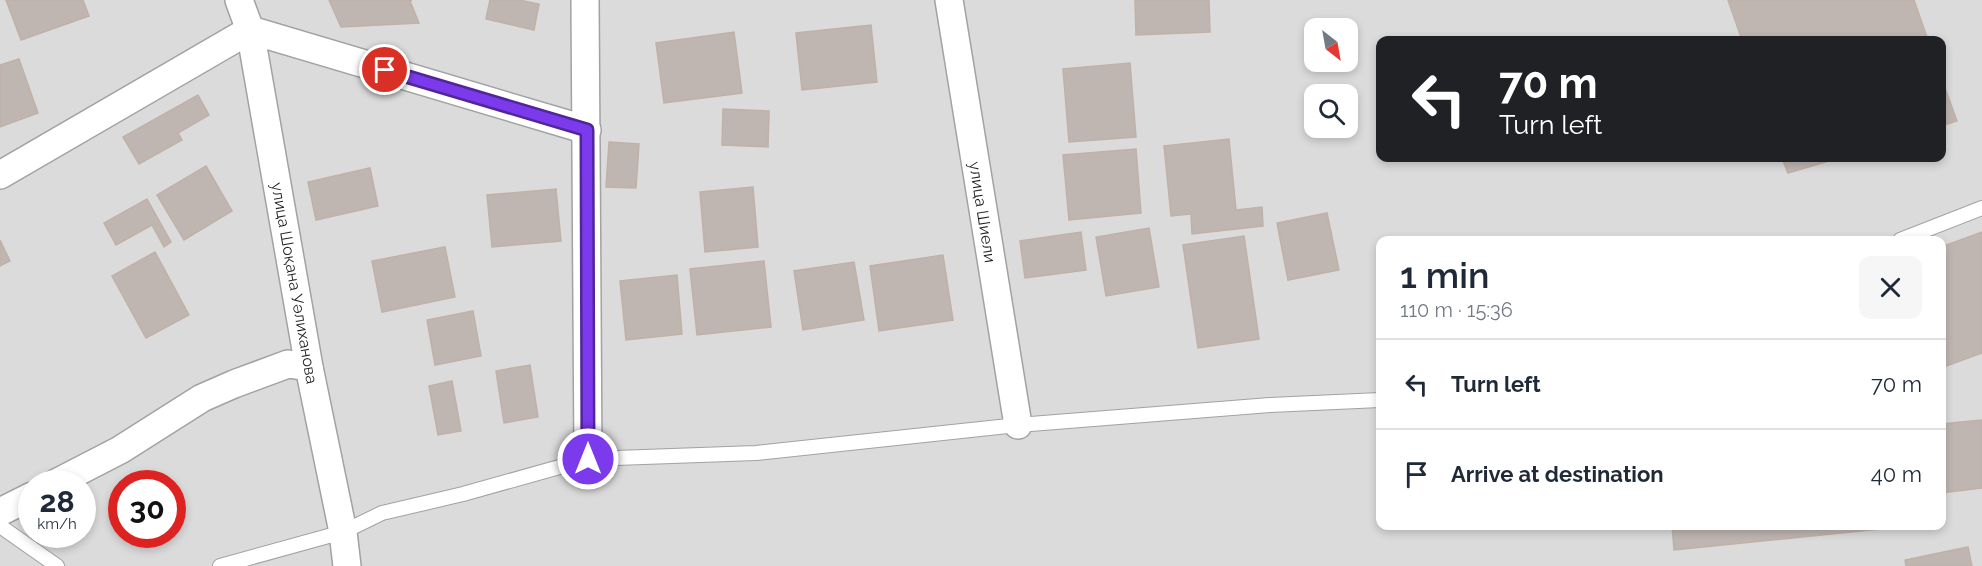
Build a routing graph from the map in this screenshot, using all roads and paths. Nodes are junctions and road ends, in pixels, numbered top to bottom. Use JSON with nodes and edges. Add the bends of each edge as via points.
{"nodes":[{"id":1,"x":239,"y":0,"type":"edge"},
{"id":2,"x":585,"y":0,"type":"edge"},
{"id":3,"x":949,"y":0,"type":"edge"},
{"id":4,"x":250,"y":30,"type":"junction"},
{"id":5,"x":587,"y":130,"type":"junction"},
{"id":6,"x":0,"y":175,"type":"edge"},
{"id":7,"x":1982,"y":208,"type":"edge"},
{"id":8,"x":1910,"y":236,"type":"edge"},
{"id":9,"x":309,"y":367,"type":"junction"},
{"id":10,"x":1376,"y":400,"type":"edge"},
{"id":11,"x":1018,"y":424,"type":"junction"},
{"id":12,"x":588,"y":459,"type":"junction"},
{"id":13,"x":81,"y":470,"type":"edge"},
{"id":14,"x":18,"y":503,"type":"edge"},
{"id":15,"x":0,"y":512,"type":"edge"},
{"id":16,"x":0,"y":526,"type":"edge"},
{"id":17,"x":343,"y":532,"type":"junction"},
{"id":18,"x":57,"y":566,"type":"edge"},
{"id":19,"x":220,"y":566,"type":"edge"},
{"id":20,"x":347,"y":566,"type":"edge"}],
"edges":[{"from":1,"to":4,"type":"street","name":"улица Шоқана Уәлиханова"},
{"from":2,"to":5,"type":"street"},
{"from":3,"to":11,"type":"street","name":"улица Шиели"},
{"from":4,"to":5,"type":"street"},
{"from":4,"to":6,"type":"street"},
{"from":4,"to":9,"type":"street","name":"улица Шоқана Уәлиханова"},
{"from":5,"to":12,"type":"street"},
{"from":7,"to":8,"type":"lane"},
{"from":9,"to":13,"type":"street","via":[[288,364],[202,398]]},
{"from":9,"to":17,"type":"street","name":"улица Шоқана Уәлиханова"},
{"from":10,"to":11,"type":"lane"},
{"from":11,"to":12,"type":"lane","via":[[756,453]]},
{"from":12,"to":17,"type":"lane","via":[[382,513]]},
{"from":14,"to":15,"type":"street"},
{"from":16,"to":18,"type":"lane"},
{"from":17,"to":19,"type":"lane"},
{"from":17,"to":20,"type":"street","name":"улица Шоқана Уәлиханова"}]}
